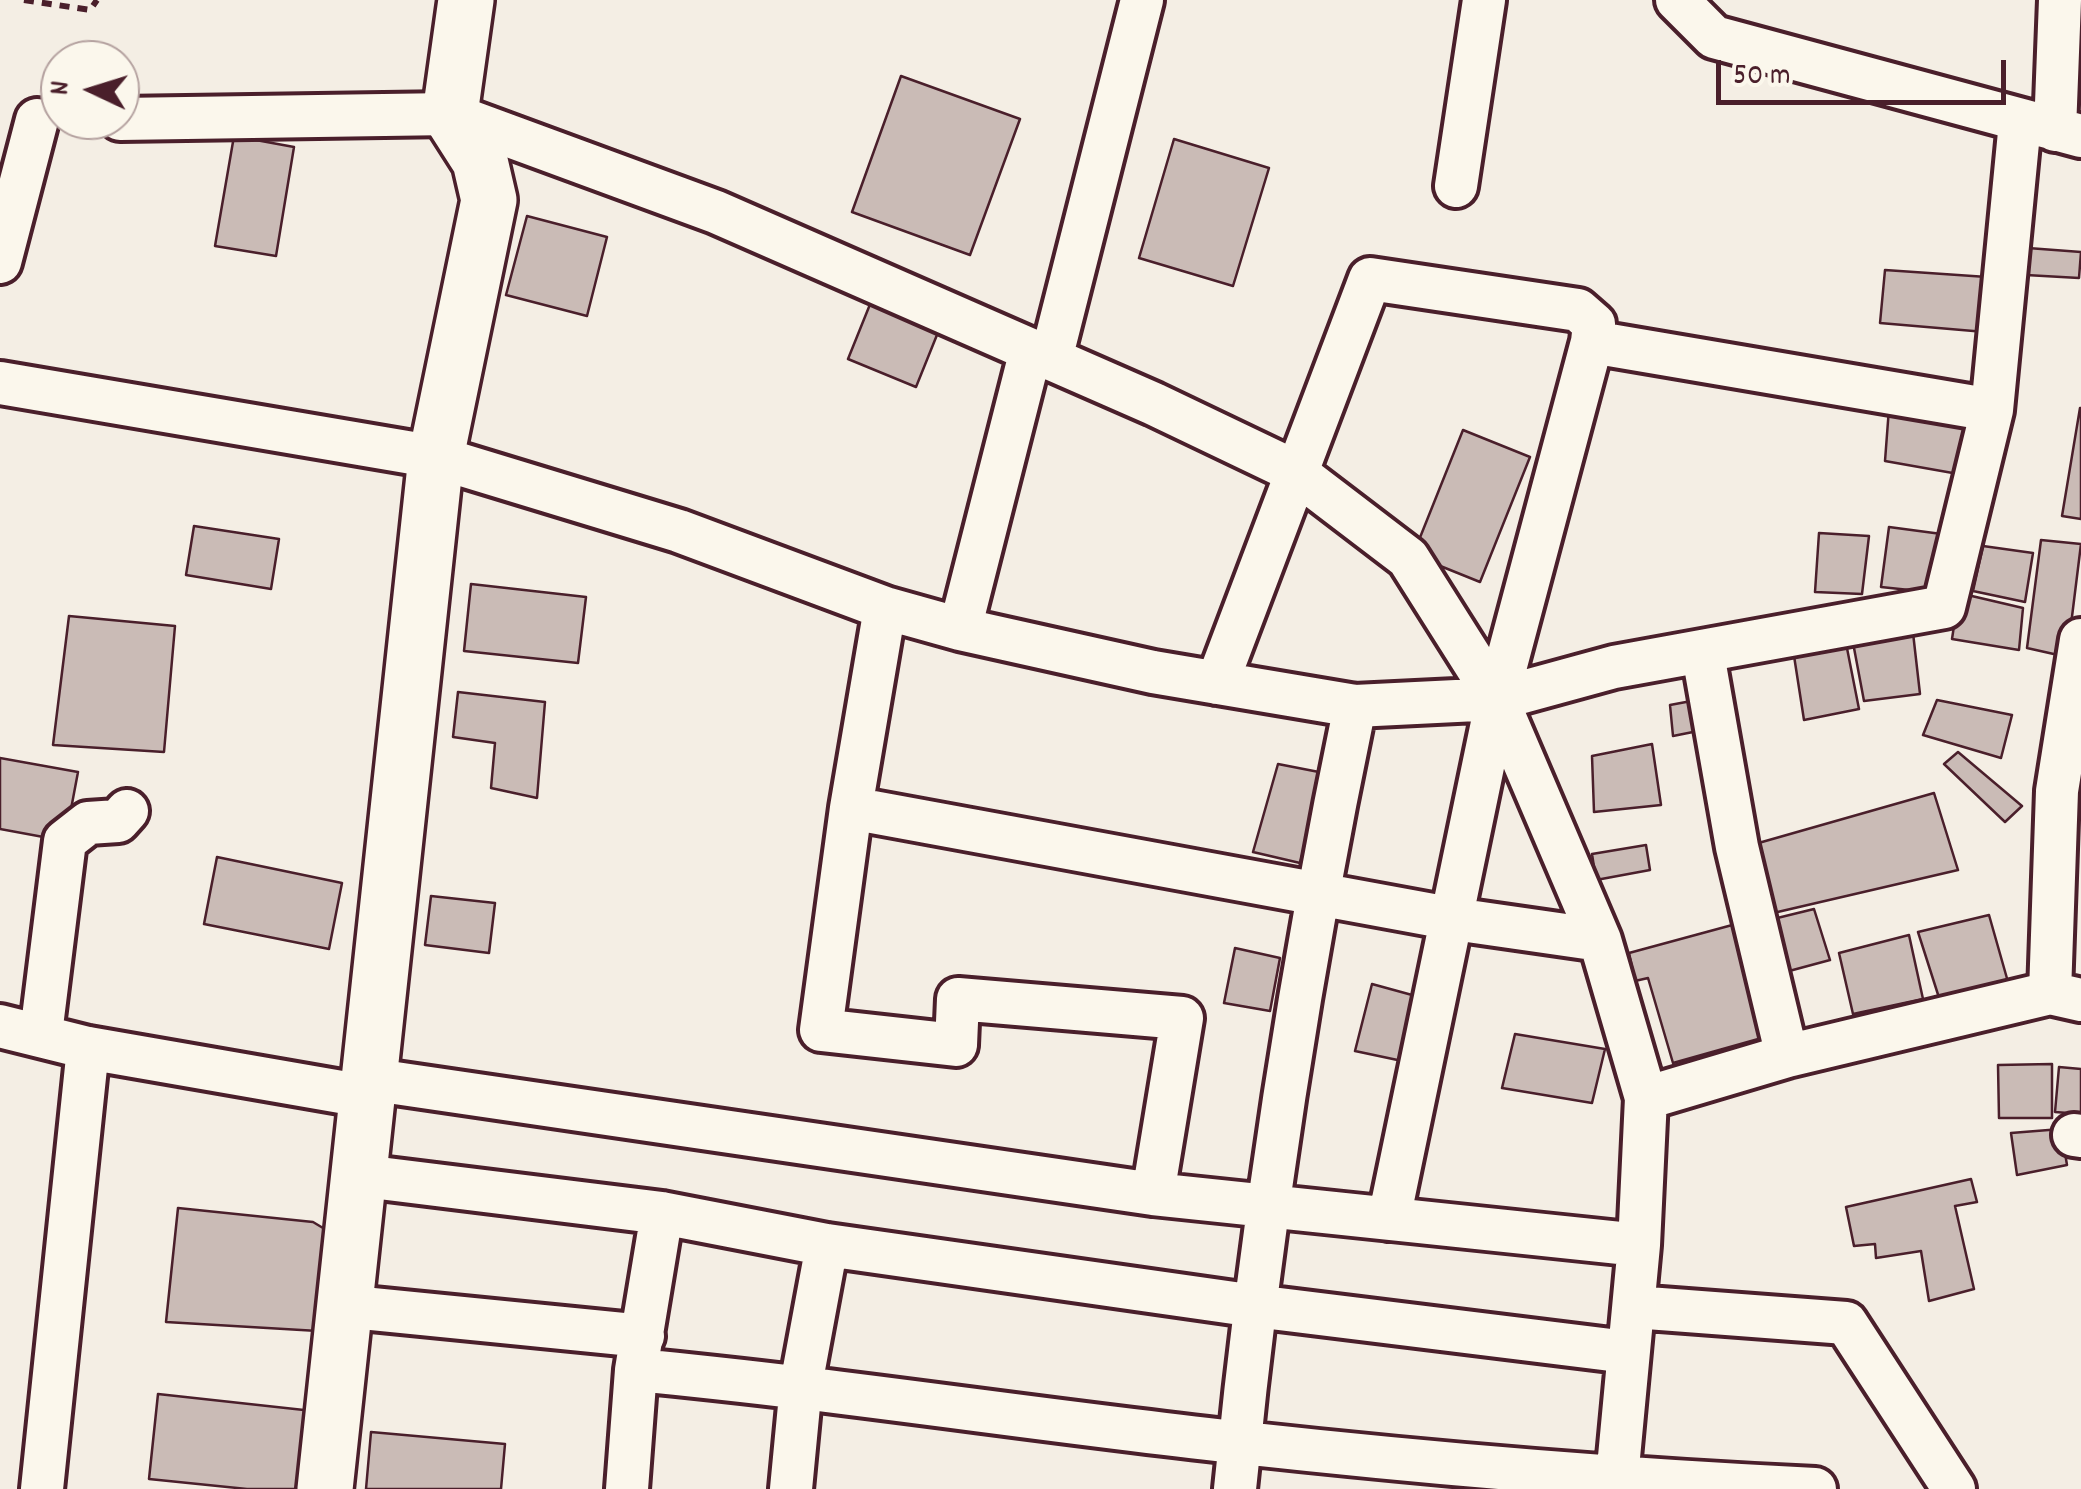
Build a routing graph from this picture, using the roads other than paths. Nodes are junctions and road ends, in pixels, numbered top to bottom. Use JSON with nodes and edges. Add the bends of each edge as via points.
{"nodes":[{"id":1,"x":466,"y":0,"type":"edge"},
{"id":2,"x":1142,"y":0,"type":"edge"},
{"id":3,"x":1484,"y":0,"type":"edge"},
{"id":4,"x":1678,"y":0,"type":"edge"},
{"id":5,"x":2060,"y":0,"type":"edge"},
{"id":6,"x":1717,"y":18,"type":"edge"},
{"id":7,"x":2070,"y":49,"type":"edge"},
{"id":8,"x":450,"y":114,"type":"junction"},
{"id":9,"x":140,"y":119,"type":"edge"},
{"id":10,"x":32,"y":120,"type":"edge"},
{"id":11,"x":2052,"y":129,"type":"edge"},
{"id":12,"x":1456,"y":186,"type":"dead end"},
{"id":13,"x":0,"y":262,"type":"edge"},
{"id":14,"x":1592,"y":342,"type":"junction"},
{"id":15,"x":1041,"y":355,"type":"junction"},
{"id":16,"x":0,"y":383,"type":"edge"},
{"id":17,"x":1992,"y":410,"type":"junction"},
{"id":18,"x":436,"y":457,"type":"junction"},
{"id":19,"x":1294,"y":471,"type":"junction"},
{"id":20,"x":886,"y":608,"type":"junction"},
{"id":21,"x":960,"y":629,"type":"junction"},
{"id":22,"x":2081,"y":640,"type":"edge"},
{"id":23,"x":1703,"y":654,"type":"junction"},
{"id":24,"x":1217,"y":684,"type":"junction"},
{"id":25,"x":1497,"y":699,"type":"junction"},
{"id":26,"x":1356,"y":706,"type":"junction"},
{"id":27,"x":2069,"y":793,"type":"edge"},
{"id":28,"x":851,"y":808,"type":"junction"},
{"id":29,"x":127,"y":811,"type":"dead end"},
{"id":30,"x":1317,"y":891,"type":"junction"},
{"id":31,"x":1454,"y":919,"type":"junction"},
{"id":32,"x":1600,"y":940,"type":"junction"},
{"id":33,"x":2065,"y":996,"type":"edge"},
{"id":34,"x":20,"y":1030,"type":"edge"},
{"id":35,"x":88,"y":1048,"type":"junction"},
{"id":36,"x":1787,"y":1056,"type":"junction"},
{"id":37,"x":366,"y":1088,"type":"junction"},
{"id":38,"x":1646,"y":1098,"type":"junction"},
{"id":39,"x":356,"y":1175,"type":"junction"},
{"id":40,"x":1153,"y":1194,"type":"junction"},
{"id":41,"x":1266,"y":1207,"type":"junction"},
{"id":42,"x":662,"y":1213,"type":"junction"},
{"id":43,"x":1388,"y":1219,"type":"junction"},
{"id":44,"x":827,"y":1245,"type":"junction"},
{"id":45,"x":1639,"y":1245,"type":"junction"},
{"id":46,"x":342,"y":1306,"type":"junction"},
{"id":47,"x":1256,"y":1306,"type":"junction"},
{"id":48,"x":1634,"y":1306,"type":"junction"},
{"id":49,"x":1627,"y":1352,"type":"junction"},
{"id":50,"x":640,"y":1353,"type":"junction"},
{"id":51,"x":802,"y":1385,"type":"junction"},
{"id":52,"x":1240,"y":1443,"type":"junction"},
{"id":53,"x":1617,"y":1485,"type":"edge"},
{"id":54,"x":42,"y":1489,"type":"edge"},
{"id":55,"x":325,"y":1489,"type":"edge"},
{"id":56,"x":627,"y":1489,"type":"edge"},
{"id":57,"x":791,"y":1489,"type":"edge"},
{"id":58,"x":1236,"y":1489,"type":"edge"},
{"id":59,"x":1815,"y":1489,"type":"edge"},
{"id":60,"x":1954,"y":1489,"type":"edge"}],
"edges":[{"from":1,"to":8,"type":"main road"},
{"from":2,"to":15,"type":"street"},
{"from":3,"to":12,"type":"street"},
{"from":4,"to":6,"type":"street"},
{"from":5,"to":7,"type":"street"},
{"from":6,"to":11,"type":"street"},
{"from":7,"to":11,"type":"street"},
{"from":8,"to":9,"type":"street"},
{"from":8,"to":15,"type":"street","via":[[716,212]]},
{"from":8,"to":18,"type":"main road","via":[[480,161],[489,200]]},
{"from":10,"to":13,"type":"street"},
{"from":11,"to":17,"type":"street"},
{"from":14,"to":17,"type":"street"},
{"from":14,"to":19,"type":"street","via":[[1594,324],[1578,310],[1370,280]]},
{"from":14,"to":25,"type":"street"},
{"from":15,"to":19,"type":"street"},
{"from":15,"to":21,"type":"street"},
{"from":16,"to":18,"type":"street"},
{"from":17,"to":23,"type":"street","via":[[1944,606]]},
{"from":18,"to":20,"type":"street","via":[[678,530]]},
{"from":18,"to":37,"type":"main road"},
{"from":19,"to":24,"type":"street"},
{"from":19,"to":25,"type":"street","via":[[1408,558]]},
{"from":20,"to":21,"type":"street"},
{"from":20,"to":28,"type":"street"},
{"from":21,"to":24,"type":"street"},
{"from":22,"to":27,"type":"street"},
{"from":23,"to":25,"type":"street","via":[[1614,667]]},
{"from":23,"to":36,"type":"street","via":[[1737,847]]},
{"from":24,"to":26,"type":"street"},
{"from":25,"to":26,"type":"street"},
{"from":25,"to":31,"type":"street"},
{"from":25,"to":32,"type":"street"},
{"from":26,"to":30,"type":"street"},
{"from":27,"to":33,"type":"street"},
{"from":28,"to":30,"type":"street"},
{"from":28,"to":40,"type":"street","via":[[821,1030],[956,1045],[958,999],[1182,1018]]},
{"from":29,"to":34,"type":"street","via":[[118,821],[88,823],[65,841]]},
{"from":30,"to":31,"type":"street"},
{"from":30,"to":41,"type":"street"},
{"from":31,"to":32,"type":"street"},
{"from":31,"to":43,"type":"street"},
{"from":32,"to":38,"type":"street"},
{"from":33,"to":36,"type":"street"},
{"from":34,"to":35,"type":"street"},
{"from":35,"to":37,"type":"street"},
{"from":35,"to":54,"type":"street"},
{"from":36,"to":38,"type":"street"},
{"from":37,"to":39,"type":"main road"},
{"from":37,"to":40,"type":"street"},
{"from":38,"to":45,"type":"street"},
{"from":39,"to":42,"type":"street"},
{"from":39,"to":46,"type":"main road"},
{"from":40,"to":41,"type":"street"},
{"from":41,"to":43,"type":"street"},
{"from":41,"to":47,"type":"street"},
{"from":42,"to":44,"type":"street"},
{"from":42,"to":50,"type":"street"},
{"from":43,"to":45,"type":"street"},
{"from":44,"to":47,"type":"street"},
{"from":44,"to":51,"type":"street"},
{"from":45,"to":48,"type":"street"},
{"from":46,"to":50,"type":"street"},
{"from":46,"to":55,"type":"main road"},
{"from":47,"to":49,"type":"street"},
{"from":47,"to":52,"type":"street"},
{"from":48,"to":49,"type":"street"},
{"from":48,"to":60,"type":"street","via":[[1846,1322]]},
{"from":49,"to":53,"type":"street"},
{"from":50,"to":51,"type":"street"},
{"from":50,"to":56,"type":"street"},
{"from":51,"to":52,"type":"street"},
{"from":51,"to":57,"type":"street"},
{"from":52,"to":53,"type":"street"},
{"from":52,"to":58,"type":"street"},
{"from":53,"to":59,"type":"street"}]}
